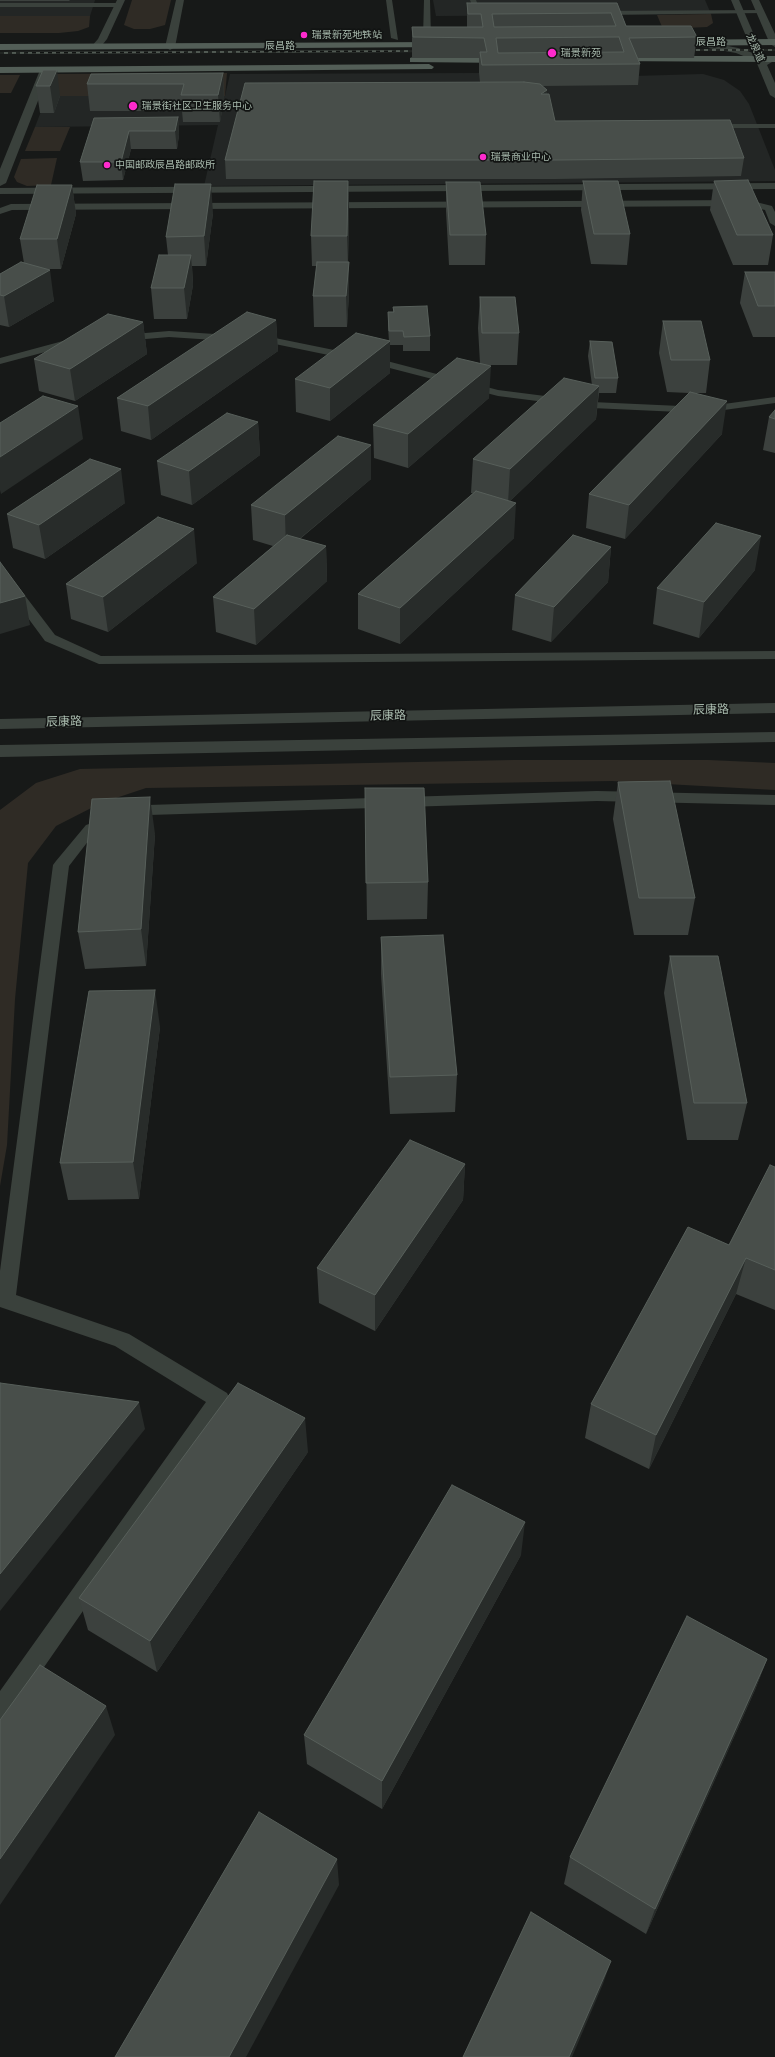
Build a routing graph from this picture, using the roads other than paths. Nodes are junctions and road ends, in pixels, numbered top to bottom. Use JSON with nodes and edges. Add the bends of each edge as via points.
{"nodes":[{"id":1,"x":180,"y":0,"type":"edge"},
{"id":2,"x":390,"y":0,"type":"edge"},
{"id":3,"x":427,"y":0,"type":"edge"},
{"id":4,"x":473,"y":0,"type":"edge"},
{"id":5,"x":735,"y":0,"type":"edge"},
{"id":6,"x":755,"y":0,"type":"edge"},
{"id":7,"x":120,"y":3,"type":"edge"},
{"id":8,"x":0,"y":5,"type":"edge"},
{"id":9,"x":500,"y":12,"type":"edge"},
{"id":10,"x":592,"y":12,"type":"edge"},
{"id":11,"x":740,"y":12,"type":"junction"},
{"id":12,"x":761,"y":12,"type":"junction"},
{"id":13,"x":766,"y":24,"type":"junction"},
{"id":14,"x":395,"y":38,"type":"junction"},
{"id":15,"x":427,"y":38,"type":"junction"},
{"id":16,"x":0,"y":40,"type":"edge"},
{"id":17,"x":171,"y":42,"type":"junction"},
{"id":18,"x":692,"y":42,"type":"junction"},
{"id":19,"x":752,"y":42,"type":"junction"},
{"id":20,"x":775,"y":42,"type":"edge"},
{"id":21,"x":99,"y":43,"type":"junction"},
{"id":22,"x":0,"y":47,"type":"edge"},
{"id":23,"x":738,"y":52,"type":"junction"},
{"id":24,"x":708,"y":59,"type":"junction"},
{"id":25,"x":760,"y":59,"type":"junction"},
{"id":26,"x":775,"y":59,"type":"edge"},
{"id":27,"x":0,"y":62,"type":"edge"},
{"id":28,"x":739,"y":63,"type":"junction"},
{"id":29,"x":775,"y":67,"type":"edge"},
{"id":30,"x":0,"y":70,"type":"edge"},
{"id":31,"x":45,"y":70,"type":"junction"},
{"id":32,"x":767,"y":76,"type":"junction"},
{"id":33,"x":775,"y":95,"type":"edge"},
{"id":34,"x":696,"y":126,"type":"edge"},
{"id":35,"x":775,"y":126,"type":"edge"},
{"id":36,"x":0,"y":183,"type":"edge"},
{"id":37,"x":775,"y":186,"type":"edge"},
{"id":38,"x":0,"y":191,"type":"edge"},
{"id":39,"x":0,"y":211,"type":"edge"},
{"id":40,"x":775,"y":223,"type":"edge"},
{"id":41,"x":109,"y":339,"type":"edge"},
{"id":42,"x":86,"y":342,"type":"edge"},
{"id":43,"x":0,"y":360,"type":"edge"},
{"id":44,"x":775,"y":400,"type":"edge"},
{"id":45,"x":0,"y":571,"type":"edge"},
{"id":46,"x":775,"y":655,"type":"edge"},
{"id":47,"x":775,"y":708,"type":"edge"},
{"id":48,"x":0,"y":724,"type":"edge"},
{"id":49,"x":775,"y":737,"type":"edge"},
{"id":50,"x":0,"y":751,"type":"edge"},
{"id":51,"x":775,"y":800,"type":"edge"},
{"id":52,"x":3,"y":1300,"type":"edge"},
{"id":53,"x":0,"y":1711,"type":"edge"}],
"edges":[{"from":1,"to":17,"type":"street"},
{"from":2,"to":14,"type":"lane"},
{"from":3,"to":15,"type":"lane"},
{"from":4,"to":9,"type":"lane","via":[[477,12]]},
{"from":5,"to":11,"type":"street","name":"龙泉道"},
{"from":6,"to":12,"type":"street","name":"龙泉道"},
{"from":7,"to":8,"type":"lane"},
{"from":7,"to":21,"type":"street"},
{"from":10,"to":11,"type":"lane","via":[[645,9]]},
{"from":11,"to":12,"type":"lane"},
{"from":11,"to":19,"type":"street","name":"龙泉道"},
{"from":12,"to":13,"type":"street","name":"龙泉道"},
{"from":13,"to":19,"type":"main road"},
{"from":13,"to":20,"type":"street","name":"龙泉道"},
{"from":14,"to":15,"type":"main road"},
{"from":14,"to":17,"type":"main road"},
{"from":15,"to":17,"type":"main road","name":"辰昌路","via":[[450,41]]},
{"from":16,"to":21,"type":"main road"},
{"from":17,"to":21,"type":"main road","name":"辰昌路"},
{"from":18,"to":19,"type":"main road","name":"辰昌路"},
{"from":18,"to":19,"type":"main road","name":"辰昌路","via":[[657,40],[707,37]]},
{"from":18,"to":23,"type":"street"},
{"from":19,"to":20,"type":"main road","name":"辰昌路"},
{"from":19,"to":23,"type":"main road"},
{"from":19,"to":25,"type":"street","name":"龙泉道"},
{"from":21,"to":22,"type":"main road","name":"辰昌路"},
{"from":23,"to":24,"type":"main road"},
{"from":23,"to":25,"type":"street"},
{"from":24,"to":25,"type":"main road","name":"辰昌路"},
{"from":24,"to":28,"type":"main road"},
{"from":24,"to":28,"type":"main road","name":"辰昌路","via":[[600,63],[712,66]]},
{"from":25,"to":26,"type":"main road","name":"辰昌路"},
{"from":25,"to":28,"type":"main road"},
{"from":25,"to":29,"type":"street"},
{"from":25,"to":32,"type":"street","name":"龙泉道"},
{"from":27,"to":31,"type":"main road","name":"辰昌路","via":[[517,63]]},
{"from":28,"to":32,"type":"main road"},
{"from":30,"to":31,"type":"main road"},
{"from":31,"to":36,"type":"street"},
{"from":32,"to":33,"type":"street","name":"龙泉道"},
{"from":34,"to":35,"type":"lane"},
{"from":37,"to":38,"type":"street"},
{"from":39,"to":40,"type":"lane","via":[[11,207],[748,203],[769,208]]},
{"from":41,"to":44,"type":"lane","via":[[170,334],[275,341],[383,364],[498,393],[592,405],[702,410]]},
{"from":42,"to":43,"type":"lane","via":[[63,344]]},
{"from":45,"to":46,"type":"lane","via":[[50,638],[99,660]]},
{"from":47,"to":48,"type":"street","name":"辰康路"},
{"from":49,"to":50,"type":"street"},
{"from":51,"to":52,"type":"lane","via":[[597,796],[148,810],[91,828],[61,865]]},
{"from":52,"to":53,"type":"lane","via":[[122,1340],[220,1399]]}]}
